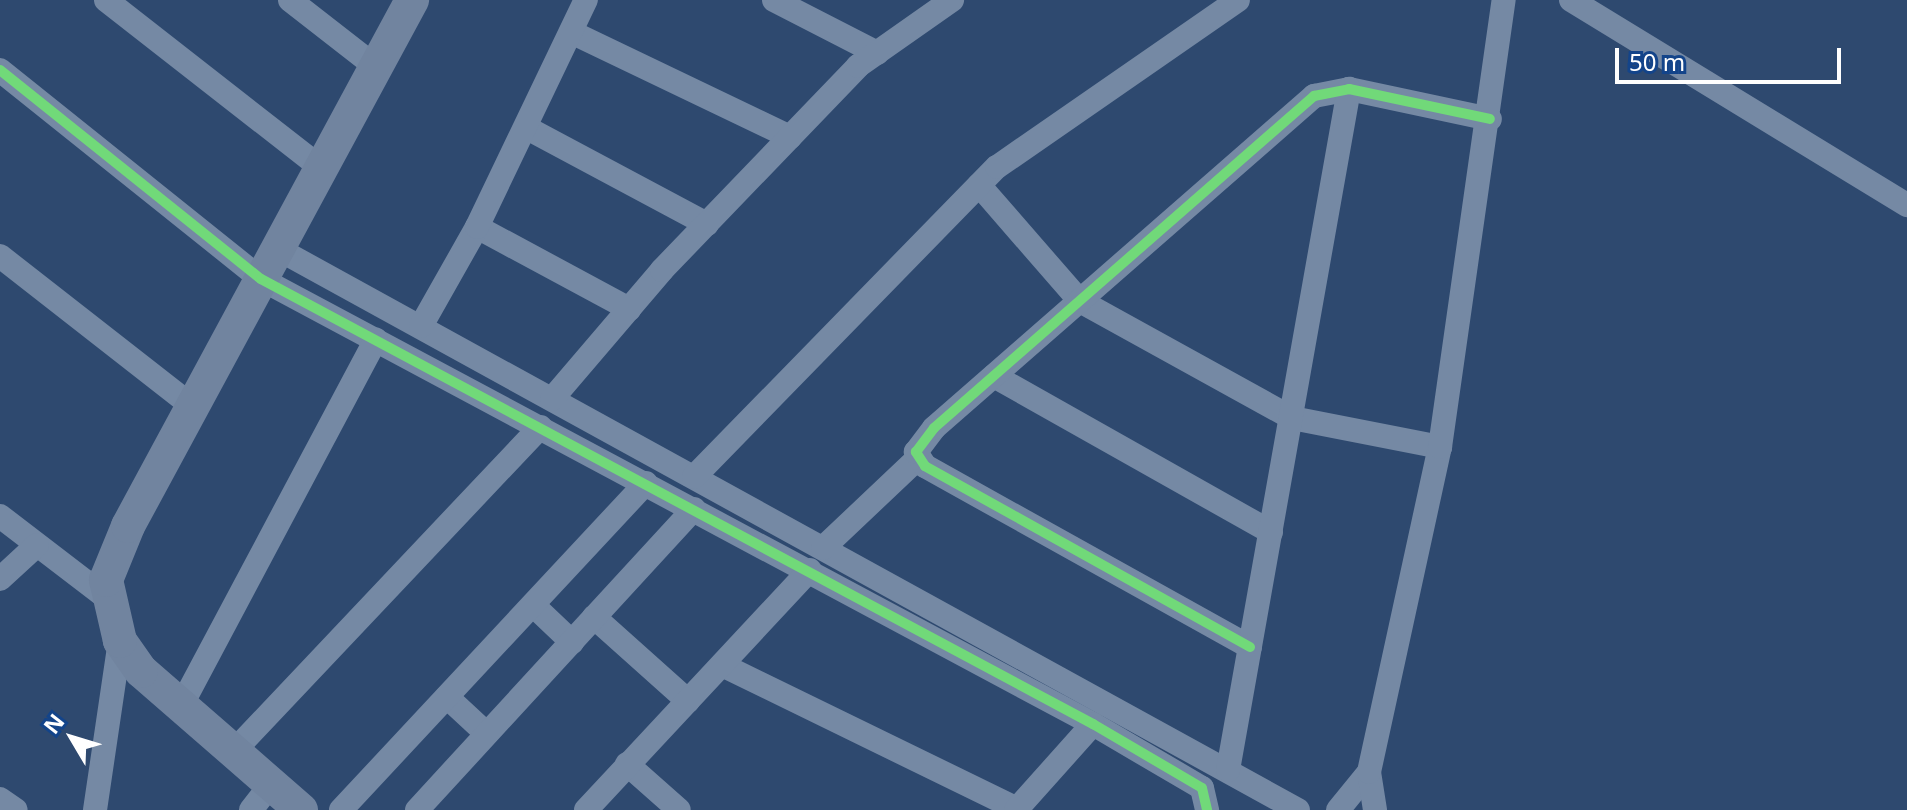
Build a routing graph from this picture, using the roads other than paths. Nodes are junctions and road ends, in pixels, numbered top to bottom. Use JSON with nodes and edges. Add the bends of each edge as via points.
{"nodes":[{"id":1,"x":106,"y":0,"type":"edge"},
{"id":2,"x":290,"y":0,"type":"edge"},
{"id":3,"x":412,"y":0,"type":"edge"},
{"id":4,"x":586,"y":0,"type":"edge"},
{"id":5,"x":774,"y":0,"type":"edge"},
{"id":6,"x":952,"y":0,"type":"edge"},
{"id":7,"x":1238,"y":0,"type":"edge"},
{"id":8,"x":1504,"y":0,"type":"edge"},
{"id":9,"x":1571,"y":0,"type":"edge"},
{"id":10,"x":571,"y":32,"type":"junction"},
{"id":11,"x":877,"y":53,"type":"junction"},
{"id":12,"x":376,"y":67,"type":"junction"},
{"id":13,"x":0,"y":70,"type":"edge"},
{"id":14,"x":1349,"y":89,"type":"junction"},
{"id":15,"x":1490,"y":119,"type":"junction"},
{"id":16,"x":527,"y":128,"type":"junction"},
{"id":17,"x":790,"y":137,"type":"junction"},
{"id":18,"x":321,"y":168,"type":"junction"},
{"id":19,"x":979,"y":185,"type":"junction"},
{"id":20,"x":1907,"y":205,"type":"edge"},
{"id":21,"x":707,"y":224,"type":"junction"},
{"id":22,"x":477,"y":227,"type":"junction"},
{"id":23,"x":278,"y":249,"type":"junction"},
{"id":24,"x":0,"y":256,"type":"edge"},
{"id":25,"x":261,"y":279,"type":"junction"},
{"id":26,"x":1080,"y":301,"type":"junction"},
{"id":27,"x":629,"y":309,"type":"junction"},
{"id":28,"x":421,"y":326,"type":"junction"},
{"id":29,"x":376,"y":340,"type":"junction"},
{"id":30,"x":994,"y":376,"type":"junction"},
{"id":31,"x":552,"y":399,"type":"junction"},
{"id":32,"x":192,"y":406,"type":"junction"},
{"id":33,"x":1292,"y":418,"type":"junction"},
{"id":34,"x":540,"y":427,"type":"junction"},
{"id":35,"x":1440,"y":447,"type":"junction"},
{"id":36,"x":916,"y":460,"type":"junction"},
{"id":37,"x":694,"y":477,"type":"junction"},
{"id":38,"x":646,"y":483,"type":"junction"},
{"id":39,"x":694,"y":509,"type":"junction"},
{"id":40,"x":0,"y":516,"type":"edge"},
{"id":41,"x":1271,"y":532,"type":"junction"},
{"id":42,"x":37,"y":545,"type":"junction"},
{"id":43,"x":823,"y":548,"type":"junction"},
{"id":44,"x":810,"y":570,"type":"junction"},
{"id":45,"x":0,"y":579,"type":"edge"},
{"id":46,"x":112,"y":602,"type":"junction"},
{"id":47,"x":533,"y":605,"type":"junction"},
{"id":48,"x":594,"y":617,"type":"junction"},
{"id":49,"x":120,"y":641,"type":"junction"},
{"id":50,"x":572,"y":642,"type":"junction"},
{"id":51,"x":1250,"y":647,"type":"junction"},
{"id":52,"x":722,"y":665,"type":"junction"},
{"id":53,"x":447,"y":697,"type":"junction"},
{"id":54,"x":688,"y":701,"type":"junction"},
{"id":55,"x":181,"y":706,"type":"junction"},
{"id":56,"x":1093,"y":724,"type":"junction"},
{"id":57,"x":487,"y":734,"type":"junction"},
{"id":58,"x":234,"y":751,"type":"junction"},
{"id":59,"x":627,"y":764,"type":"junction"},
{"id":60,"x":1228,"y":770,"type":"junction"},
{"id":61,"x":1369,"y":772,"type":"junction"},
{"id":62,"x":261,"y":797,"type":"edge"},
{"id":63,"x":0,"y":799,"type":"edge"},
{"id":64,"x":1016,"y":809,"type":"edge"},
{"id":65,"x":16,"y":810,"type":"edge"},
{"id":66,"x":95,"y":810,"type":"edge"},
{"id":67,"x":301,"y":810,"type":"edge"},
{"id":68,"x":341,"y":810,"type":"edge"},
{"id":69,"x":417,"y":810,"type":"edge"},
{"id":70,"x":586,"y":810,"type":"edge"},
{"id":71,"x":679,"y":810,"type":"edge"},
{"id":72,"x":1207,"y":810,"type":"edge"},
{"id":73,"x":1298,"y":810,"type":"edge"},
{"id":74,"x":1338,"y":810,"type":"edge"},
{"id":75,"x":1375,"y":810,"type":"edge"}],
"edges":[{"from":1,"to":18,"type":"street"},
{"from":2,"to":12,"type":"street"},
{"from":3,"to":12,"type":"street"},
{"from":4,"to":10,"type":"street"},
{"from":5,"to":11,"type":"street"},
{"from":6,"to":11,"type":"street"},
{"from":7,"to":19,"type":"street"},
{"from":8,"to":15,"type":"street"},
{"from":9,"to":20,"type":"street"},
{"from":10,"to":16,"type":"street"},
{"from":10,"to":17,"type":"street"},
{"from":11,"to":17,"type":"street"},
{"from":12,"to":18,"type":"street"},
{"from":13,"to":25,"type":"street"},
{"from":14,"to":15,"type":"street"},
{"from":14,"to":26,"type":"street","via":[[1314,96]]},
{"from":14,"to":33,"type":"street"},
{"from":15,"to":35,"type":"street"},
{"from":16,"to":21,"type":"street"},
{"from":16,"to":22,"type":"street"},
{"from":17,"to":21,"type":"street"},
{"from":18,"to":23,"type":"street"},
{"from":19,"to":26,"type":"street"},
{"from":19,"to":37,"type":"street"},
{"from":21,"to":27,"type":"street"},
{"from":22,"to":27,"type":"street"},
{"from":22,"to":28,"type":"street"},
{"from":23,"to":25,"type":"street"},
{"from":23,"to":28,"type":"street"},
{"from":24,"to":32,"type":"street"},
{"from":25,"to":29,"type":"street"},
{"from":25,"to":32,"type":"street"},
{"from":26,"to":30,"type":"street"},
{"from":26,"to":33,"type":"street"},
{"from":27,"to":31,"type":"street"},
{"from":28,"to":31,"type":"street"},
{"from":29,"to":34,"type":"street"},
{"from":29,"to":55,"type":"street"},
{"from":30,"to":36,"type":"street","via":[[934,428]]},
{"from":30,"to":41,"type":"street"},
{"from":31,"to":37,"type":"street"},
{"from":32,"to":46,"type":"street","via":[[128,526],[106,580]]},
{"from":33,"to":35,"type":"street"},
{"from":33,"to":41,"type":"street"},
{"from":34,"to":38,"type":"street"},
{"from":34,"to":58,"type":"street"},
{"from":35,"to":61,"type":"street"},
{"from":36,"to":43,"type":"street"},
{"from":36,"to":51,"type":"street"},
{"from":37,"to":43,"type":"street"},
{"from":38,"to":39,"type":"street"},
{"from":38,"to":47,"type":"street"},
{"from":39,"to":44,"type":"street"},
{"from":39,"to":48,"type":"street"},
{"from":40,"to":42,"type":"street"},
{"from":41,"to":51,"type":"street"},
{"from":42,"to":45,"type":"street"},
{"from":42,"to":46,"type":"street"},
{"from":43,"to":60,"type":"street"},
{"from":44,"to":52,"type":"street"},
{"from":44,"to":56,"type":"street"},
{"from":46,"to":49,"type":"street"},
{"from":47,"to":50,"type":"street"},
{"from":47,"to":53,"type":"street"},
{"from":48,"to":50,"type":"street"},
{"from":48,"to":54,"type":"street"},
{"from":49,"to":55,"type":"street","via":[[141,671]]},
{"from":49,"to":66,"type":"street"},
{"from":50,"to":57,"type":"street"},
{"from":51,"to":60,"type":"street"},
{"from":52,"to":54,"type":"street"},
{"from":52,"to":64,"type":"street"},
{"from":53,"to":57,"type":"street"},
{"from":53,"to":68,"type":"street"},
{"from":54,"to":59,"type":"street"},
{"from":55,"to":58,"type":"street"},
{"from":56,"to":64,"type":"street"},
{"from":56,"to":72,"type":"street","via":[[1202,788]]},
{"from":57,"to":69,"type":"street"},
{"from":58,"to":62,"type":"street"},
{"from":59,"to":70,"type":"street"},
{"from":59,"to":71,"type":"street"},
{"from":60,"to":73,"type":"street"},
{"from":61,"to":74,"type":"street"},
{"from":61,"to":75,"type":"street"},
{"from":62,"to":67,"type":"street"},
{"from":63,"to":65,"type":"street"}]}
